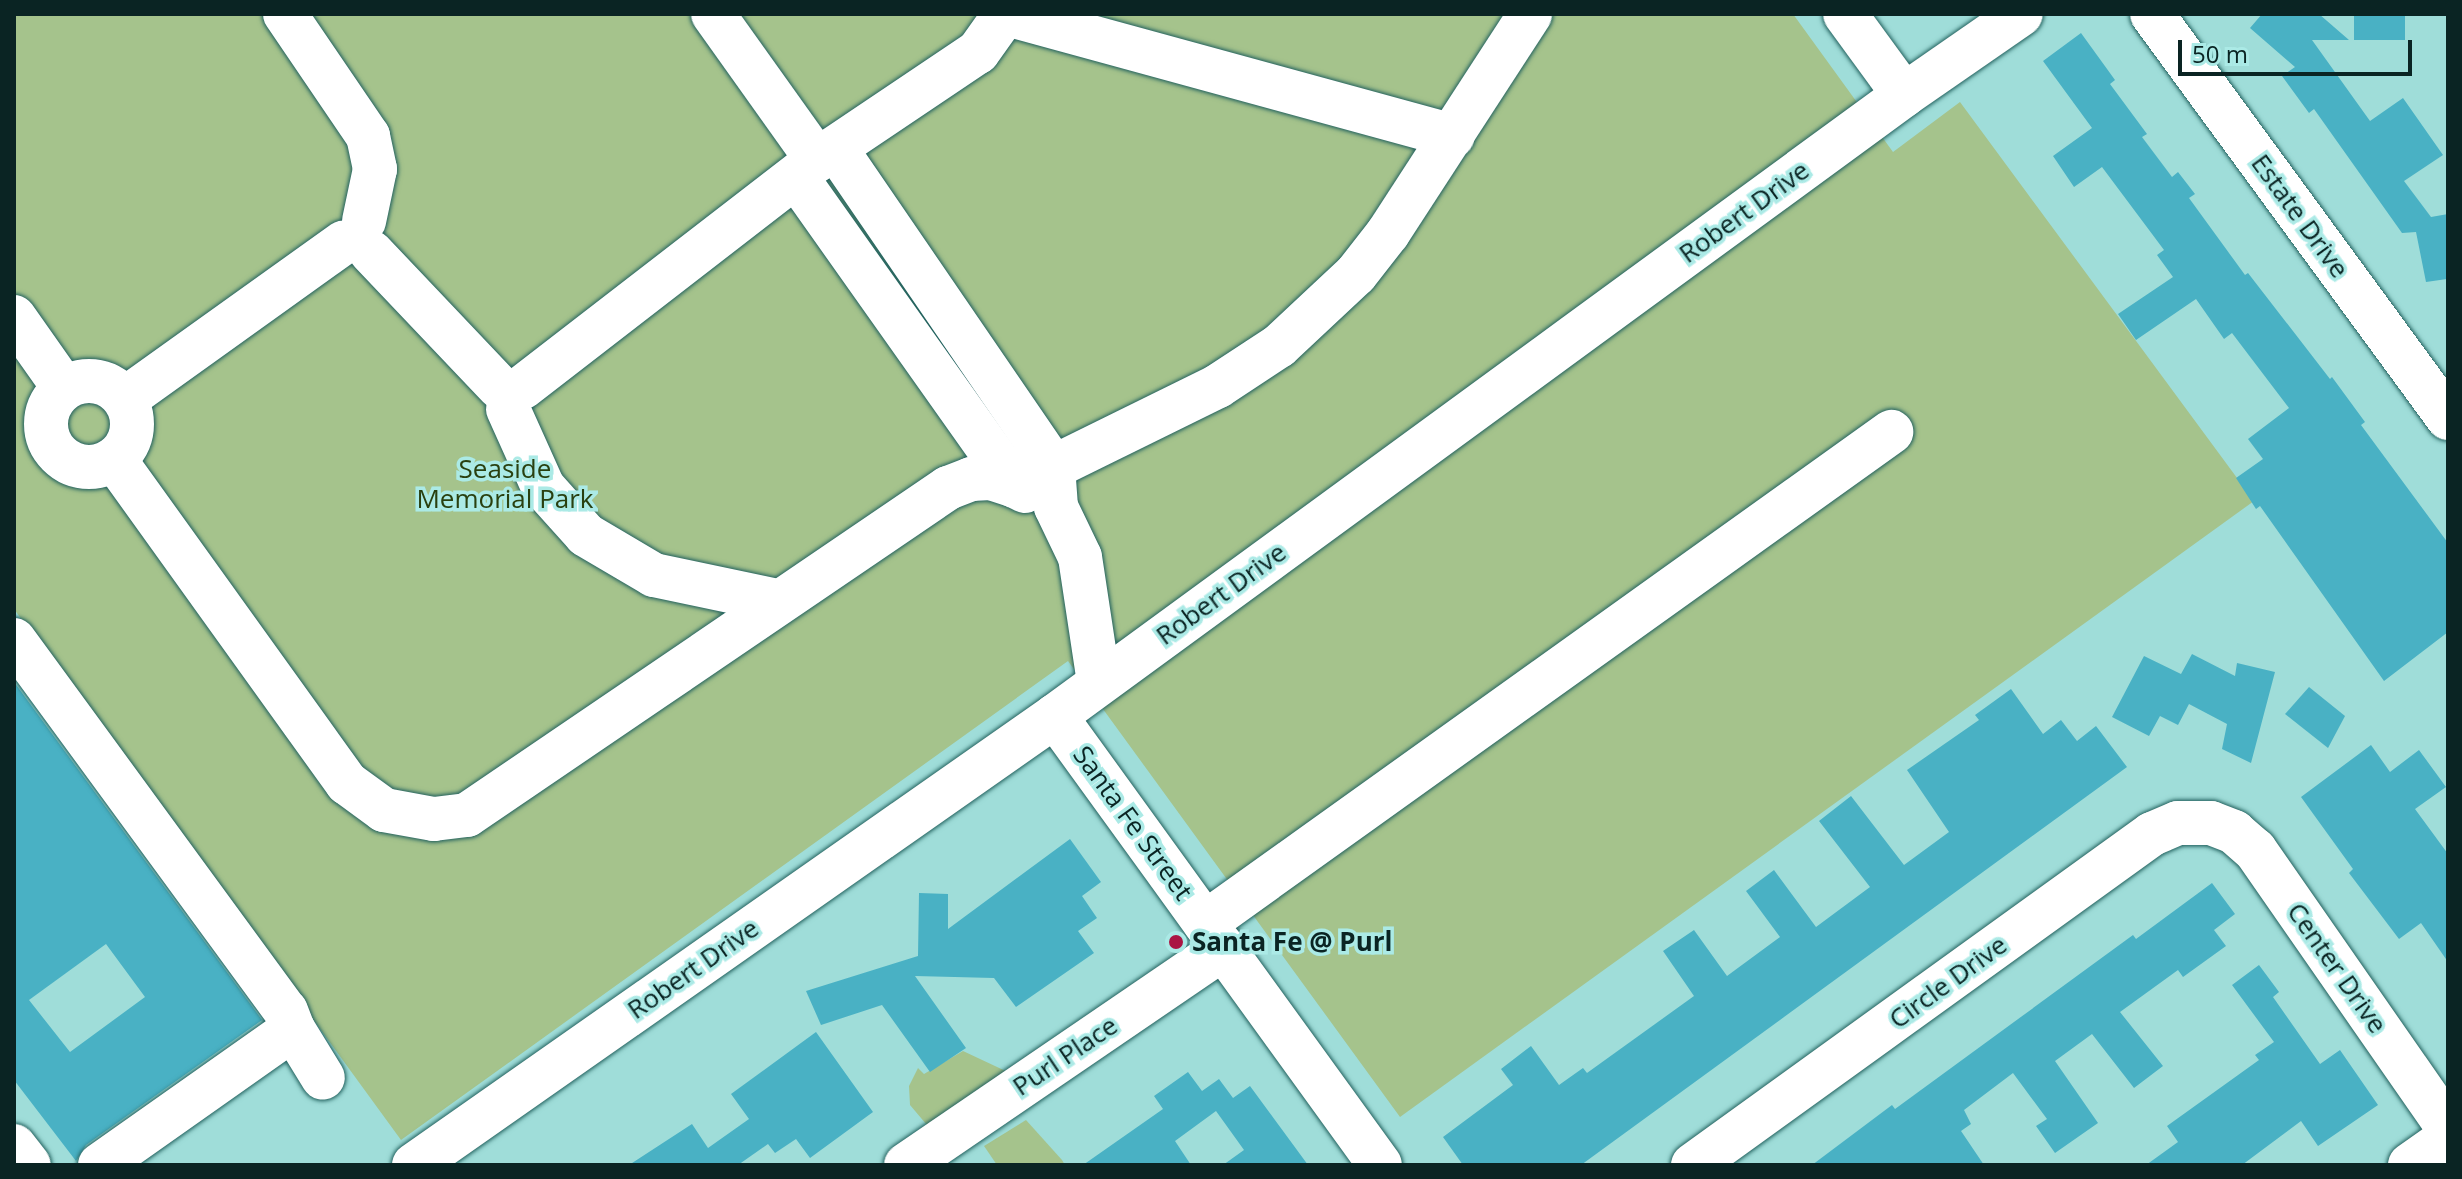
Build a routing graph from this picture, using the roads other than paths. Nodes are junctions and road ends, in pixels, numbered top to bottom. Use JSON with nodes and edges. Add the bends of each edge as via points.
{"nodes":[{"id":1,"x":285,"y":14,"type":"edge"},
{"id":2,"x":713,"y":14,"type":"edge"},
{"id":3,"x":1006,"y":14,"type":"edge"},
{"id":4,"x":1530,"y":14,"type":"edge"},
{"id":5,"x":1845,"y":14,"type":"edge"},
{"id":6,"x":2021,"y":14,"type":"edge"},
{"id":7,"x":2152,"y":14,"type":"edge"},
{"id":8,"x":1904,"y":95,"type":"junction"},
{"id":9,"x":1453,"y":136,"type":"junction"},
{"id":10,"x":817,"y":162,"type":"junction"},
{"id":11,"x":360,"y":238,"type":"junction"},
{"id":12,"x":14,"y":317,"type":"edge"},
{"id":13,"x":64,"y":388,"type":"junction"},
{"id":14,"x":2440,"y":390,"type":"edge"},
{"id":15,"x":510,"y":394,"type":"junction"},
{"id":16,"x":125,"y":399,"type":"junction"},
{"id":17,"x":1891,"y":432,"type":"dead end"},
{"id":18,"x":114,"y":459,"type":"junction"},
{"id":19,"x":1015,"y":486,"type":"junction"},
{"id":20,"x":1055,"y":486,"type":"junction"},
{"id":21,"x":777,"y":601,"type":"junction"},
{"id":22,"x":14,"y":640,"type":"edge"},
{"id":23,"x":1099,"y":683,"type":"junction"},
{"id":24,"x":1055,"y":716,"type":"junction"},
{"id":25,"x":2211,"y":823,"type":"joint"},
{"id":26,"x":1215,"y":935,"type":"junction"},
{"id":27,"x":293,"y":1029,"type":"junction"},
{"id":28,"x":323,"y":1078,"type":"dead end"},
{"id":29,"x":2448,"y":1128,"type":"edge"},
{"id":30,"x":2448,"y":1138,"type":"edge"},
{"id":31,"x":14,"y":1146,"type":"edge"},
{"id":32,"x":463,"y":1151,"type":"edge"},
{"id":33,"x":29,"y":1165,"type":"edge"},
{"id":34,"x":100,"y":1165,"type":"edge"},
{"id":35,"x":414,"y":1165,"type":"edge"},
{"id":36,"x":906,"y":1165,"type":"edge"},
{"id":37,"x":1380,"y":1165,"type":"edge"},
{"id":38,"x":1693,"y":1165,"type":"edge"},
{"id":39,"x":2410,"y":1165,"type":"edge"}],
"edges":[{"from":1,"to":11,"type":"street","via":[[368,136],[375,169]]},
{"from":2,"to":10,"type":"street"},
{"from":3,"to":9,"type":"street"},
{"from":3,"to":10,"type":"street","via":[[978,52]]},
{"from":4,"to":9,"type":"street"},
{"from":5,"to":8,"type":"street"},
{"from":6,"to":8,"type":"street","name":"Robert Drive"},
{"from":7,"to":14,"type":"street","name":"Estate Drive"},
{"from":8,"to":23,"type":"street","name":"Robert Drive"},
{"from":9,"to":20,"type":"street","via":[[1356,274],[1279,346],[1218,386],[1103,446]]},
{"from":10,"to":15,"type":"street"},
{"from":10,"to":19,"type":"street"},
{"from":10,"to":20,"type":"street"},
{"from":11,"to":15,"type":"street"},
{"from":11,"to":16,"type":"street"},
{"from":12,"to":13,"type":"street"},
{"from":13,"to":16,"type":"street","via":[[97,381]]},
{"from":13,"to":18,"type":"street","via":[[46,416],[53,448],[81,466]]},
{"from":15,"to":21,"type":"street","via":[[543,487],[586,535],[654,575]]},
{"from":16,"to":18,"type":"street","via":[[132,431]]},
{"from":17,"to":26,"type":"street","name":"Purl Place"},
{"from":18,"to":21,"type":"street","via":[[347,783],[384,810],[434,819],[467,815]]},
{"from":19,"to":20,"type":"street"},
{"from":19,"to":21,"type":"street","via":[[991,478],[948,488]]},
{"from":20,"to":23,"type":"street","via":[[1080,557]]},
{"from":22,"to":27,"type":"street","via":[[286,1011]]},
{"from":23,"to":24,"type":"street","name":"Robert Drive"},
{"from":24,"to":26,"type":"street","name":"Santa Fe Street"},
{"from":24,"to":32,"type":"street","name":"Robert Drive"},
{"from":25,"to":29,"type":"street","name":"Center Drive","via":[[2234,832],[2255,850]]},
{"from":25,"to":38,"type":"street","name":"Circle Drive","via":[[2178,823],[2152,834]]},
{"from":26,"to":36,"type":"street","name":"Purl Place"},
{"from":26,"to":37,"type":"street","name":"Santa Fe Street"},
{"from":27,"to":28,"type":"street"},
{"from":27,"to":34,"type":"street"},
{"from":30,"to":39,"type":"street"},
{"from":31,"to":33,"type":"street"},
{"from":32,"to":35,"type":"street","name":"Robert Drive"}]}
